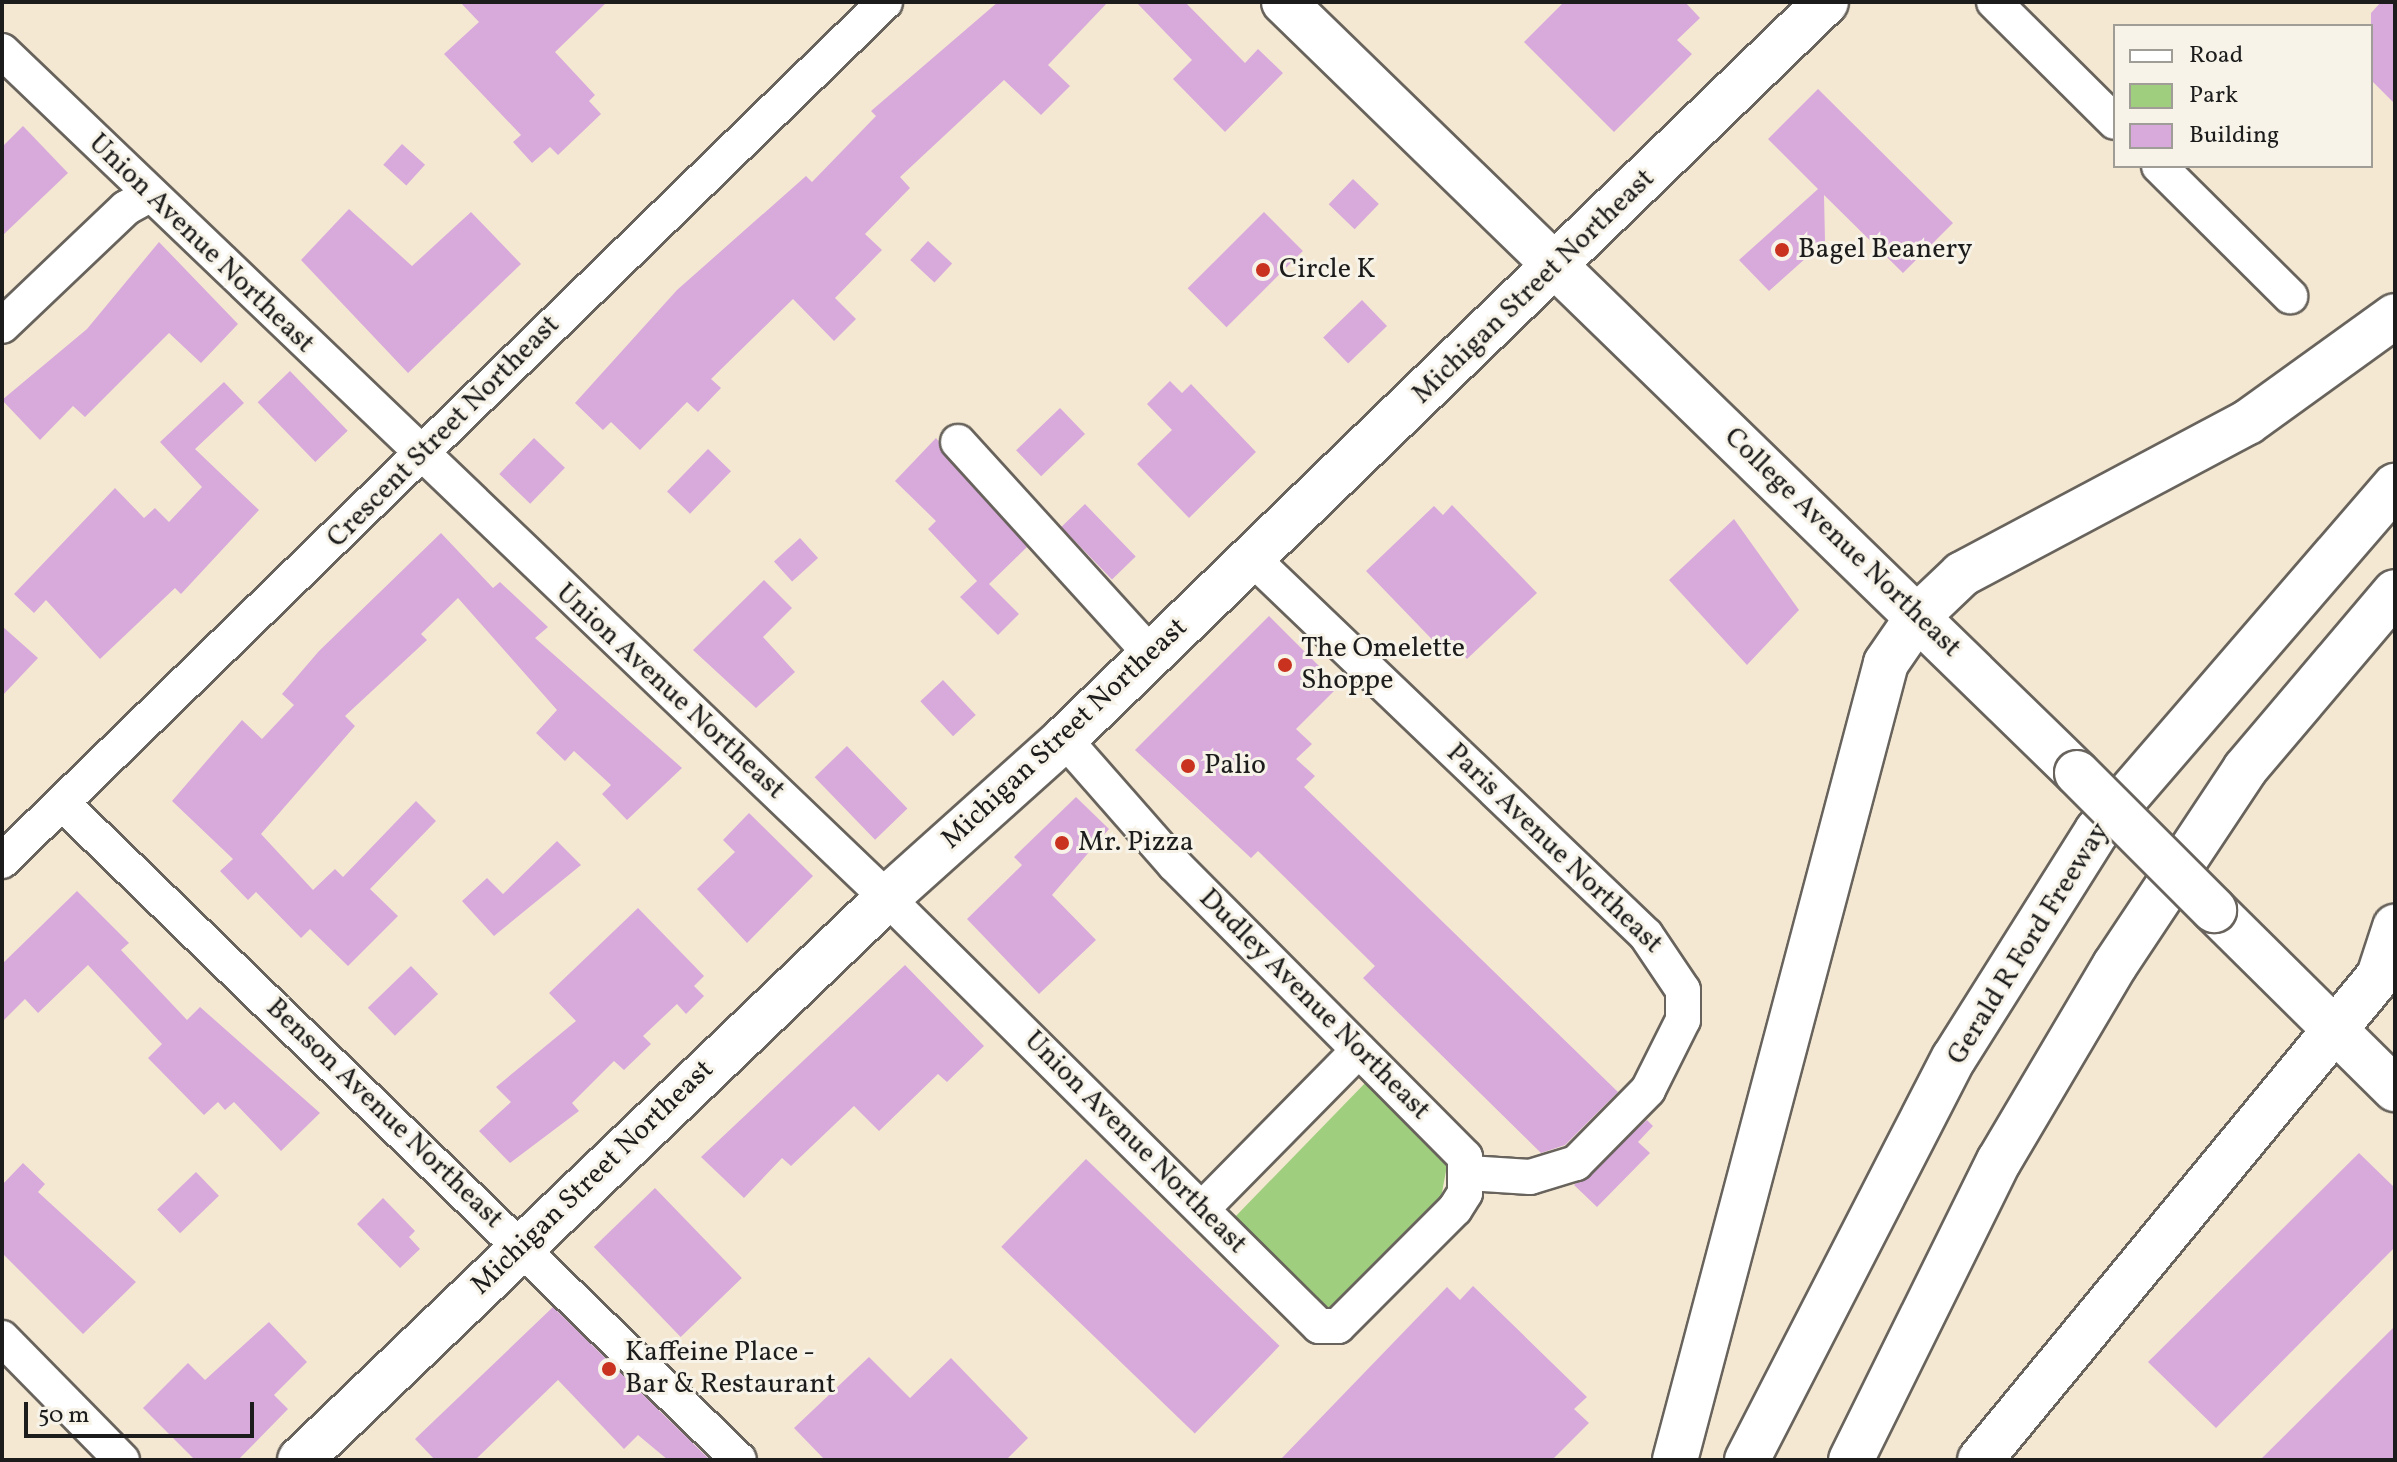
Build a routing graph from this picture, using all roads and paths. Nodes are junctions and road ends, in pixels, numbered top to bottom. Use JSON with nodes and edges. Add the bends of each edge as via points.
{"nodes":[{"id":1,"x":885,"y":2,"type":"edge"},
{"id":2,"x":1284,"y":2,"type":"edge"},
{"id":3,"x":1826,"y":2,"type":"edge"},
{"id":4,"x":1994,"y":2,"type":"edge"},
{"id":5,"x":2,"y":51,"type":"edge"},
{"id":6,"x":2113,"y":120,"type":"edge"},
{"id":7,"x":2161,"y":168,"type":"edge"},
{"id":8,"x":149,"y":195,"type":"junction"},
{"id":9,"x":1554,"y":269,"type":"junction"},
{"id":10,"x":2290,"y":296,"type":"dead end"},
{"id":11,"x":2395,"y":316,"type":"edge"},
{"id":12,"x":2,"y":326,"type":"edge"},
{"id":13,"x":958,"y":442,"type":"dead end"},
{"id":14,"x":422,"y":456,"type":"junction"},
{"id":15,"x":2395,"y":486,"type":"edge"},
{"id":16,"x":1252,"y":558,"type":"junction"},
{"id":17,"x":2395,"y":592,"type":"edge"},
{"id":18,"x":1919,"y":615,"type":"junction"},
{"id":19,"x":1152,"y":655,"type":"junction"},
{"id":20,"x":1064,"y":739,"type":"junction"},
{"id":21,"x":62,"y":803,"type":"junction"},
{"id":22,"x":2,"y":861,"type":"edge"},
{"id":23,"x":887,"y":898,"type":"junction"},
{"id":24,"x":2395,"y":927,"type":"edge"},
{"id":25,"x":2395,"y":992,"type":"edge"},
{"id":26,"x":2334,"y":1029,"type":"junction"},
{"id":27,"x":1359,"y":1050,"type":"junction"},
{"id":28,"x":2395,"y":1089,"type":"edge"},
{"id":29,"x":1468,"y":1173,"type":"junction"},
{"id":30,"x":1202,"y":1209,"type":"junction"},
{"id":31,"x":521,"y":1246,"type":"junction"},
{"id":32,"x":2,"y":1338,"type":"edge"},
{"id":33,"x":122,"y":1460,"type":"edge"},
{"id":34,"x":300,"y":1460,"type":"edge"},
{"id":35,"x":739,"y":1460,"type":"edge"},
{"id":36,"x":1675,"y":1460,"type":"edge"},
{"id":37,"x":1747,"y":1460,"type":"edge"},
{"id":38,"x":1851,"y":1460,"type":"edge"},
{"id":39,"x":1980,"y":1460,"type":"edge"}],
"edges":[{"from":1,"to":14,"type":"street","name":"Crescent Street Northeast"},
{"from":2,"to":9,"type":"main road","name":"College Avenue Northeast"},
{"from":3,"to":9,"type":"main road","name":"Michigan Street Northeast"},
{"from":4,"to":6,"type":"street"},
{"from":5,"to":8,"type":"street","name":"Union Avenue Northeast"},
{"from":7,"to":10,"type":"street"},
{"from":8,"to":12,"type":"street"},
{"from":8,"to":14,"type":"street","name":"Union Avenue Northeast"},
{"from":9,"to":16,"type":"main road","name":"Michigan Street Northeast"},
{"from":9,"to":18,"type":"main road","name":"College Avenue Northeast"},
{"from":11,"to":18,"type":"main road","via":[[2248,422],[1962,574]]},
{"from":13,"to":19,"type":"street"},
{"from":14,"to":21,"type":"street","name":"Crescent Street Northeast"},
{"from":14,"to":23,"type":"street","name":"Union Avenue Northeast"},
{"from":15,"to":37,"type":"main road","name":"Gerald R Ford Freeway","via":[[2097,831],[1954,1058]]},
{"from":16,"to":19,"type":"main road","name":"Michigan Street Northeast"},
{"from":16,"to":29,"type":"street","name":"Paris Avenue Northeast","via":[[1646,935],[1683,990],[1683,1020],[1656,1077],[1576,1163],[1530,1177]]},
{"from":17,"to":38,"type":"main road","via":[[2245,769],[2115,965],[1999,1161]]},
{"from":18,"to":26,"type":"main road","name":"College Avenue Northeast","bridge":true},
{"from":18,"to":36,"type":"main road","via":[[1886,663],[1862,734]]},
{"from":19,"to":20,"type":"main road","name":"Michigan Street Northeast"},
{"from":20,"to":23,"type":"main road","name":"Michigan Street Northeast"},
{"from":20,"to":27,"type":"street","name":"Dudley Avenue Northeast","via":[[1174,864]]},
{"from":21,"to":22,"type":"street","name":"Crescent Street Northeast"},
{"from":21,"to":31,"type":"street","name":"Benson Avenue Northeast"},
{"from":23,"to":30,"type":"street","name":"Union Avenue Northeast"},
{"from":23,"to":31,"type":"main road","name":"Michigan Street Northeast"},
{"from":24,"to":26,"type":"main road","via":[[2379,976]]},
{"from":25,"to":26,"type":"main road"},
{"from":26,"to":28,"type":"main road","name":"College Avenue Northeast"},
{"from":26,"to":39,"type":"main road"},
{"from":27,"to":29,"type":"street","name":"Dudley Avenue Northeast","via":[[1465,1157]]},
{"from":27,"to":30,"type":"street"},
{"from":29,"to":30,"type":"street","name":"Union Avenue Northeast","via":[[1455,1209],[1338,1326],[1319,1326]]},
{"from":31,"to":34,"type":"main road","name":"Michigan Street Northeast"},
{"from":31,"to":35,"type":"street","name":"Benson Avenue Northeast"},
{"from":32,"to":33,"type":"street"}]}
